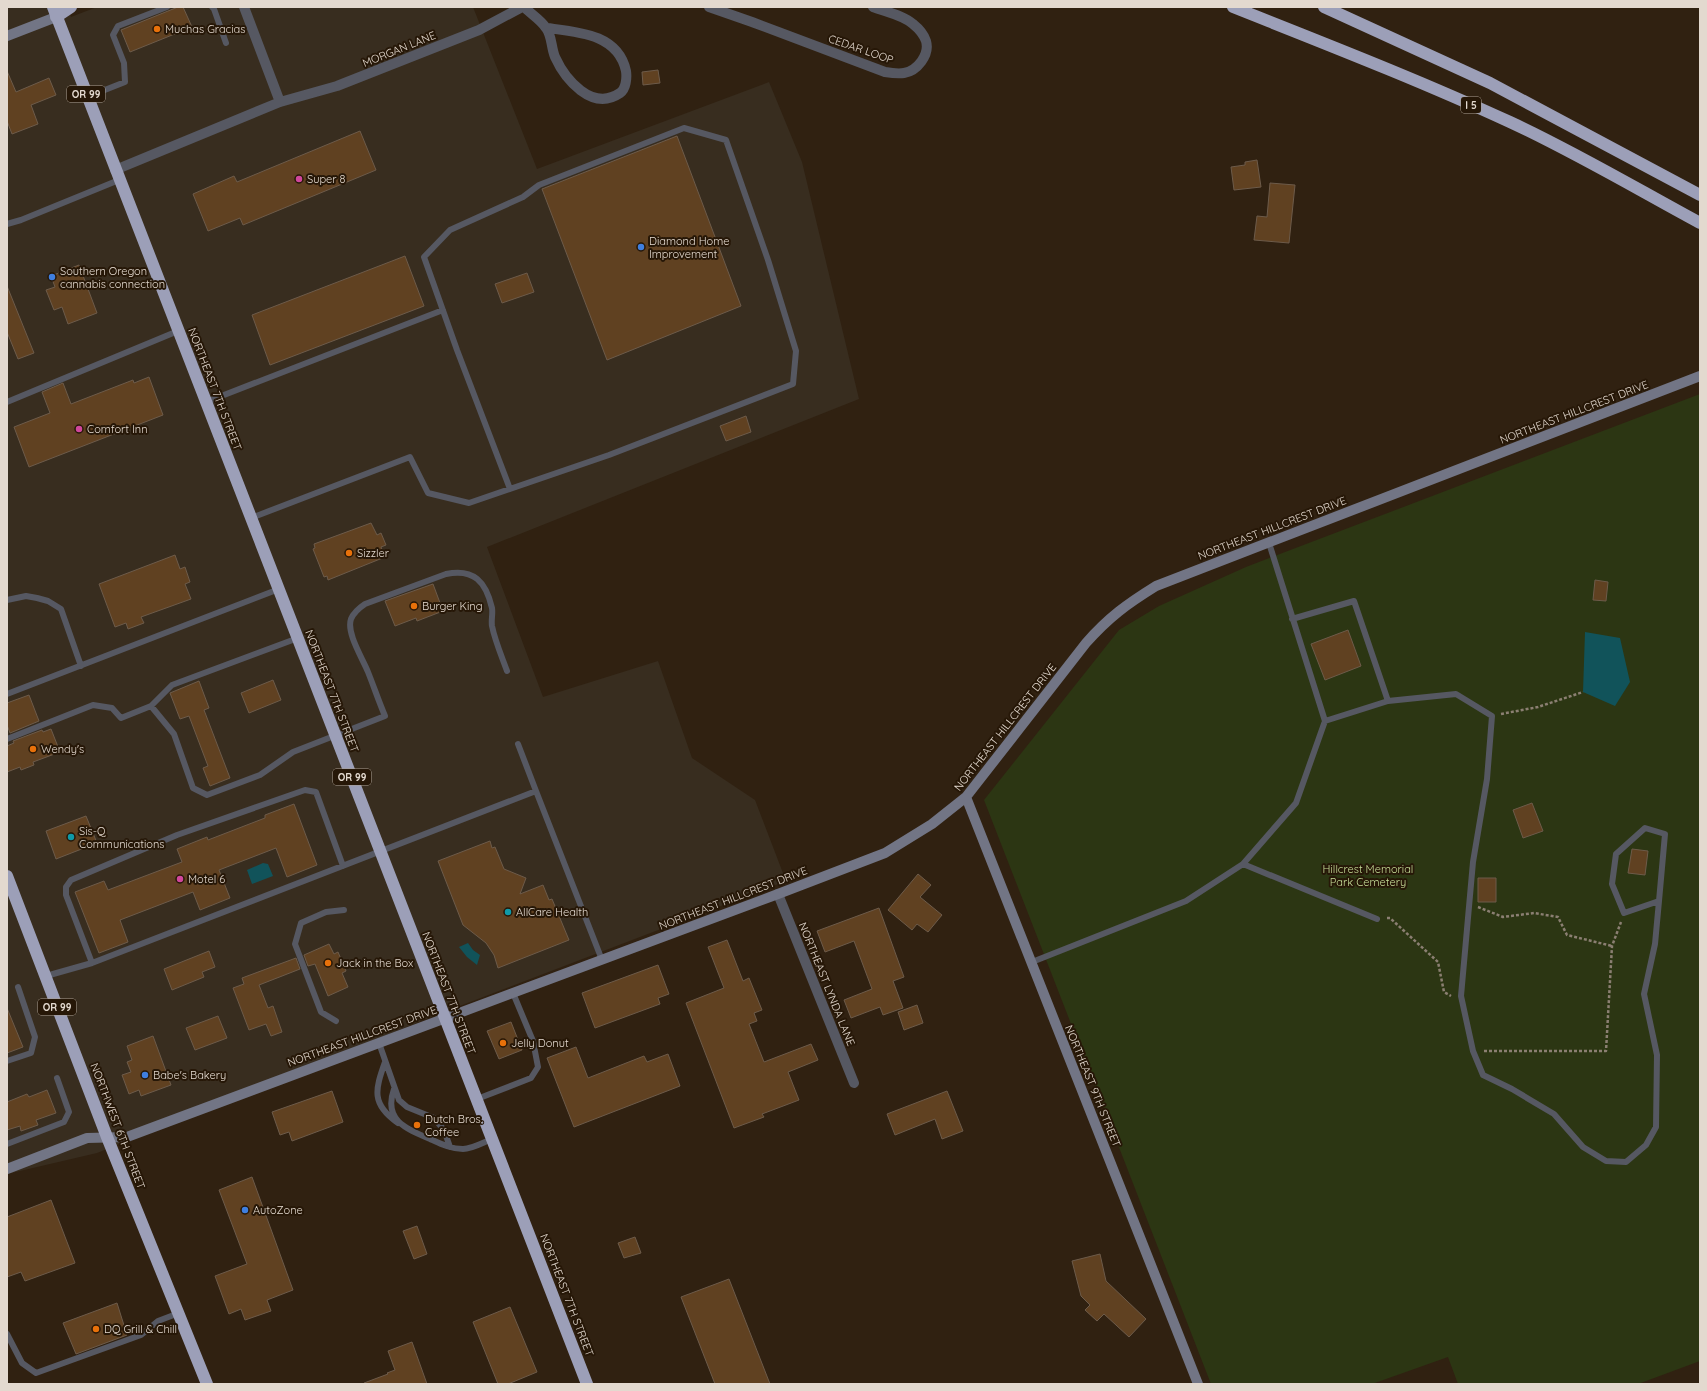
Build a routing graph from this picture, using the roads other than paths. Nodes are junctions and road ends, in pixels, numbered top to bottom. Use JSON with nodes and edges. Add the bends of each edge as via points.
{"nodes":[{"id":1,"x":71,"y":7,"type":"edge"},
{"id":2,"x":167,"y":7,"type":"edge"},
{"id":3,"x":212,"y":7,"type":"edge"},
{"id":4,"x":244,"y":7,"type":"edge"},
{"id":5,"x":523,"y":7,"type":"edge"},
{"id":6,"x":709,"y":7,"type":"edge"},
{"id":7,"x":873,"y":7,"type":"edge"},
{"id":8,"x":1234,"y":7,"type":"edge"},
{"id":9,"x":1324,"y":7,"type":"edge"},
{"id":10,"x":54,"y":12,"type":"edge"},
{"id":11,"x":547,"y":28,"type":"junction"},
{"id":12,"x":7,"y":36,"type":"edge"},
{"id":13,"x":226,"y":43,"type":"dead end"},
{"id":14,"x":87,"y":97,"type":"junction"},
{"id":15,"x":280,"y":102,"type":"junction"},
{"id":16,"x":117,"y":175,"type":"junction"},
{"id":17,"x":1700,"y":195,"type":"edge"},
{"id":18,"x":1700,"y":223,"type":"edge"},
{"id":19,"x":7,"y":224,"type":"edge"},
{"id":20,"x":443,"y":310,"type":"junction"},
{"id":21,"x":178,"y":331,"type":"junction"},
{"id":22,"x":1700,"y":376,"type":"edge"},
{"id":23,"x":7,"y":402,"type":"edge"},
{"id":24,"x":206,"y":402,"type":"junction"},
{"id":25,"x":510,"y":489,"type":"junction"},
{"id":26,"x":251,"y":518,"type":"junction"},
{"id":27,"x":1268,"y":543,"type":"junction"},
{"id":28,"x":279,"y":589,"type":"junction"},
{"id":29,"x":7,"y":600,"type":"edge"},
{"id":30,"x":1292,"y":619,"type":"junction"},
{"id":31,"x":298,"y":638,"type":"junction"},
{"id":32,"x":81,"y":666,"type":"junction"},
{"id":33,"x":507,"y":671,"type":"dead end"},
{"id":34,"x":7,"y":694,"type":"edge"},
{"id":35,"x":1388,"y":701,"type":"junction"},
{"id":36,"x":150,"y":706,"type":"junction"},
{"id":37,"x":1326,"y":721,"type":"junction"},
{"id":38,"x":336,"y":737,"type":"junction"},
{"id":39,"x":7,"y":739,"type":"edge"},
{"id":40,"x":518,"y":744,"type":"dead end"},
{"id":41,"x":536,"y":791,"type":"junction"},
{"id":42,"x":966,"y":797,"type":"junction"},
{"id":43,"x":381,"y":851,"type":"junction"},
{"id":44,"x":1243,"y":864,"type":"junction"},
{"id":45,"x":343,"y":866,"type":"junction"},
{"id":46,"x":7,"y":876,"type":"edge"},
{"id":47,"x":778,"y":894,"type":"junction"},
{"id":48,"x":1659,"y":901,"type":"junction"},
{"id":49,"x":344,"y":910,"type":"dead end"},
{"id":50,"x":1377,"y":919,"type":"road end"},
{"id":51,"x":602,"y":960,"type":"junction"},
{"id":52,"x":92,"y":962,"type":"junction"},
{"id":53,"x":1032,"y":962,"type":"junction"},
{"id":54,"x":46,"y":976,"type":"junction"},
{"id":55,"x":18,"y":988,"type":"dead end"},
{"id":56,"x":513,"y":993,"type":"junction"},
{"id":57,"x":445,"y":1018,"type":"junction"},
{"id":58,"x":336,"y":1021,"type":"dead end"},
{"id":59,"x":379,"y":1043,"type":"junction"},
{"id":60,"x":7,"y":1061,"type":"edge"},
{"id":61,"x":385,"y":1062,"type":"junction"},
{"id":62,"x":57,"y":1078,"type":"dead end"},
{"id":63,"x":854,"y":1083,"type":"dead end"},
{"id":64,"x":394,"y":1089,"type":"junction"},
{"id":65,"x":477,"y":1099,"type":"junction"},
{"id":66,"x":398,"y":1123,"type":"junction"},
{"id":67,"x":108,"y":1137,"type":"junction"},
{"id":68,"x":492,"y":1139,"type":"junction"},
{"id":69,"x":7,"y":1144,"type":"edge"},
{"id":70,"x":450,"y":1147,"type":"junction"},
{"id":71,"x":7,"y":1169,"type":"edge"},
{"id":72,"x":179,"y":1313,"type":"junction"},
{"id":73,"x":7,"y":1334,"type":"edge"},
{"id":74,"x":207,"y":1384,"type":"edge"},
{"id":75,"x":587,"y":1384,"type":"edge"},
{"id":76,"x":1198,"y":1384,"type":"edge"}],
"edges":[{"from":1,"to":10,"type":"highway"},
{"from":2,"to":14,"type":"lane","via":[[118,26],[113,35],[124,63],[125,82]]},
{"from":3,"to":13,"type":"lane"},
{"from":4,"to":15,"type":"street"},
{"from":5,"to":11,"type":"street"},
{"from":5,"to":15,"type":"street","name":"MORGAN LANE","via":[[479,30],[337,86]]},
{"from":6,"to":7,"type":"street","name":"CEDAR LOOP","via":[[885,72],[905,73],[916,69],[927,50],[922,32],[913,23]]},
{"from":8,"to":18,"type":"highway","number":"I 5","via":[[1511,123],[1590,162]]},
{"from":9,"to":17,"type":"highway","number":"I 5","via":[[1490,83]]},
{"from":10,"to":12,"type":"street"},
{"from":10,"to":14,"type":"highway","name":"NORTHEAST 7TH STREET","number":"OR 99"},
{"from":11,"to":11,"type":"street","via":[[597,37],[614,48],[621,56],[627,76],[621,93],[601,99],[588,95],[572,84],[554,56]]},
{"from":14,"to":16,"type":"highway","name":"NORTHEAST 7TH STREET","number":"OR 99"},
{"from":15,"to":16,"type":"street","name":"MORGAN LANE"},
{"from":16,"to":19,"type":"lane"},
{"from":16,"to":21,"type":"highway","name":"NORTHEAST 7TH STREET","number":"OR 99"},
{"from":20,"to":24,"type":"lane"},
{"from":20,"to":25,"type":"lane"},
{"from":20,"to":25,"type":"lane","via":[[424,257],[450,230],[523,197],[539,185],[684,128],[726,140],[768,260],[796,351],[793,384],[609,455]]},
{"from":21,"to":23,"type":"lane"},
{"from":21,"to":24,"type":"highway","name":"NORTHEAST 7TH STREET","number":"OR 99"},
{"from":22,"to":27,"type":"street","name":"NORTHEAST HILLCREST DRIVE"},
{"from":24,"to":26,"type":"highway","name":"NORTHEAST 7TH STREET","number":"OR 99"},
{"from":25,"to":26,"type":"lane","via":[[469,503],[428,493],[410,457]]},
{"from":26,"to":28,"type":"highway","name":"NORTHEAST 7TH STREET","number":"OR 99"},
{"from":27,"to":30,"type":"lane"},
{"from":27,"to":42,"type":"street","name":"NORTHEAST HILLCREST DRIVE","via":[[1156,586],[1120,609],[1086,643]]},
{"from":28,"to":31,"type":"highway","name":"NORTHEAST 7TH STREET","number":"OR 99"},
{"from":28,"to":32,"type":"lane"},
{"from":29,"to":32,"type":"lane","via":[[26,596],[48,601],[60,609]]},
{"from":30,"to":35,"type":"lane","via":[[1354,601]]},
{"from":30,"to":37,"type":"lane"},
{"from":31,"to":36,"type":"lane","via":[[172,684]]},
{"from":31,"to":38,"type":"highway","name":"NORTHEAST 7TH STREET","number":"OR 99"},
{"from":32,"to":34,"type":"lane"},
{"from":33,"to":38,"type":"lane","via":[[492,626],[492,609],[485,590],[472,574],[446,574],[365,604],[356,610],[350,620],[350,627],[384,716]]},
{"from":35,"to":37,"type":"lane"},
{"from":35,"to":48,"type":"lane","via":[[1456,694],[1492,716],[1487,779],[1473,862],[1461,996],[1473,1051],[1483,1075],[1554,1114],[1583,1147],[1606,1161],[1626,1162],[1646,1145],[1656,1127],[1657,1055],[1644,994],[1655,944]]},
{"from":36,"to":38,"type":"lane","via":[[174,734],[193,788],[207,795],[260,775],[293,752]]},
{"from":36,"to":39,"type":"lane","via":[[121,718],[112,708],[93,706]]},
{"from":37,"to":44,"type":"lane","via":[[1296,803]]},
{"from":38,"to":43,"type":"highway","name":"NORTHEAST 7TH STREET","number":"OR 99"},
{"from":40,"to":41,"type":"lane"},
{"from":41,"to":43,"type":"lane"},
{"from":41,"to":51,"type":"lane"},
{"from":42,"to":47,"type":"street","name":"NORTHEAST HILLCREST DRIVE","via":[[932,824],[885,852]]},
{"from":42,"to":53,"type":"street","name":"NORTHEAST 9TH STREET"},
{"from":43,"to":45,"type":"lane"},
{"from":43,"to":57,"type":"highway","name":"NORTHEAST 7TH STREET","number":"OR 99"},
{"from":44,"to":50,"type":"lane"},
{"from":44,"to":53,"type":"lane","via":[[1186,901]]},
{"from":45,"to":52,"type":"lane"},
{"from":45,"to":52,"type":"lane","via":[[316,792],[304,790],[177,835],[71,880],[66,886],[66,895]]},
{"from":46,"to":54,"type":"highway","name":"NORTHWEST 6TH STREET","number":"OR 99"},
{"from":47,"to":51,"type":"street","name":"NORTHEAST HILLCREST DRIVE"},
{"from":47,"to":63,"type":"street","name":"NORTHEAST LYNDA LANE"},
{"from":48,"to":48,"type":"lane","via":[[1665,834],[1645,828],[1616,854],[1612,884],[1624,913]]},
{"from":49,"to":58,"type":"lane","via":[[326,912],[301,923],[295,944],[322,1012]]},
{"from":51,"to":56,"type":"street","name":"NORTHEAST HILLCREST DRIVE"},
{"from":52,"to":54,"type":"lane"},
{"from":53,"to":76,"type":"street","name":"NORTHEAST 9TH STREET"},
{"from":54,"to":67,"type":"highway","name":"NORTHWEST 6TH STREET","number":"OR 99"},
{"from":55,"to":60,"type":"lane","via":[[35,1037],[30,1053]]},
{"from":56,"to":57,"type":"street","name":"NORTHEAST HILLCREST DRIVE"},
{"from":56,"to":65,"type":"lane","via":[[533,1041],[538,1067],[531,1078]]},
{"from":57,"to":59,"type":"street","name":"NORTHEAST HILLCREST DRIVE"},
{"from":57,"to":65,"type":"highway","name":"NORTHEAST 7TH STREET","number":"OR 99"},
{"from":59,"to":61,"type":"lane"},
{"from":59,"to":67,"type":"street","name":"NORTHEAST HILLCREST DRIVE","via":[[127,1137]]},
{"from":61,"to":64,"type":"lane"},
{"from":61,"to":66,"type":"lane","via":[[377,1096],[387,1115]]},
{"from":62,"to":69,"type":"lane","via":[[69,1112],[64,1122]]},
{"from":64,"to":66,"type":"lane","via":[[391,1109]]},
{"from":64,"to":70,"type":"lane","via":[[399,1100],[407,1107],[434,1118],[444,1130]]},
{"from":65,"to":68,"type":"highway","name":"NORTHEAST 7TH STREET","number":"OR 99"},
{"from":66,"to":70,"type":"lane","via":[[412,1132]]},
{"from":67,"to":71,"type":"street","name":"NORTHEAST HILLCREST DRIVE","via":[[87,1138]]},
{"from":67,"to":72,"type":"highway","name":"NORTHWEST 6TH STREET","number":"OR 99"},
{"from":68,"to":70,"type":"lane","via":[[465,1149]]},
{"from":68,"to":75,"type":"highway","name":"NORTHEAST 7TH STREET","number":"OR 99"},
{"from":72,"to":73,"type":"lane","via":[[158,1321],[140,1335],[36,1373],[22,1363]]},
{"from":72,"to":74,"type":"highway","name":"NORTHWEST 6TH STREET","number":"OR 99"}]}
